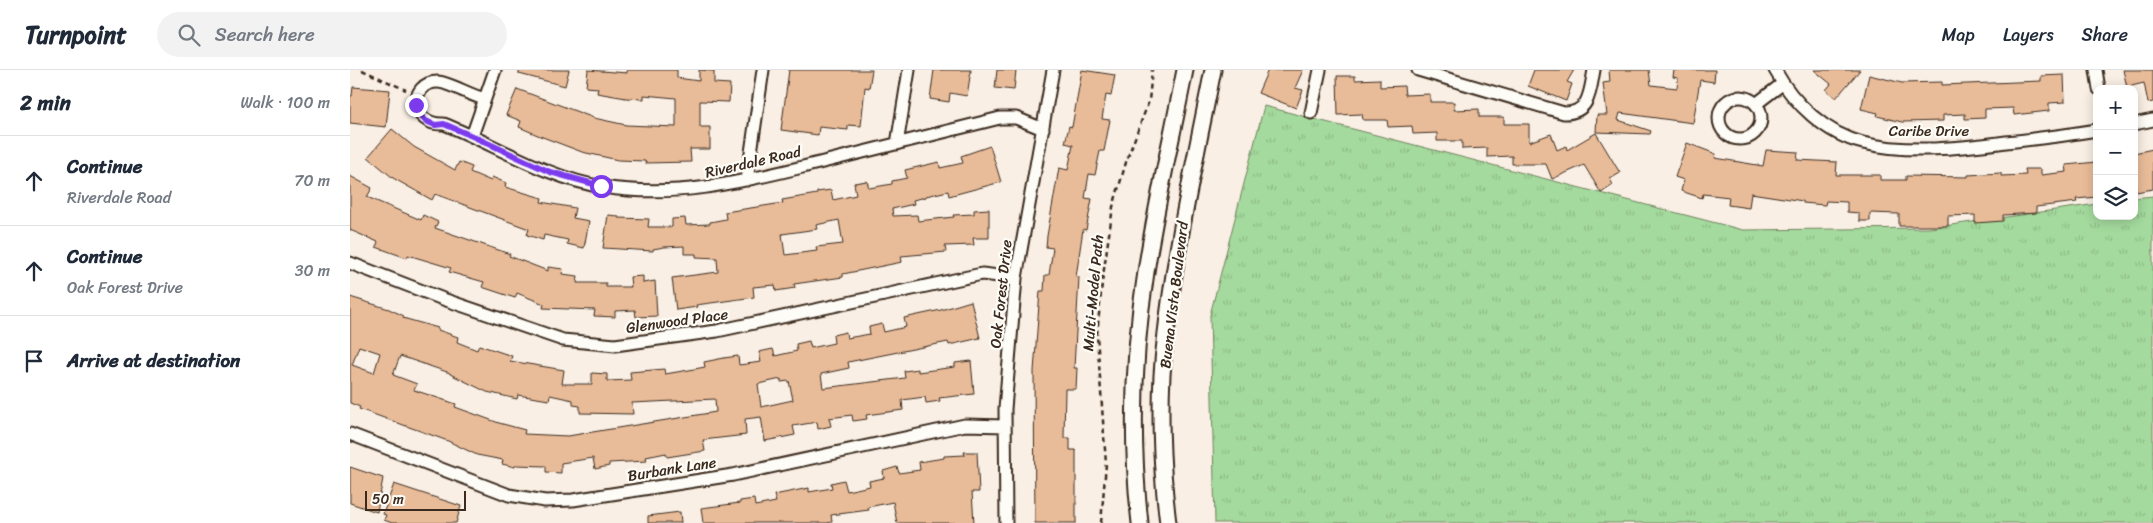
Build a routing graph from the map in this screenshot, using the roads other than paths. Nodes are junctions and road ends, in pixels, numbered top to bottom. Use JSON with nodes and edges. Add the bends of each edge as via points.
{"nodes":[{"id":1,"x":495,"y":70,"type":"edge"},
{"id":2,"x":763,"y":70,"type":"edge"},
{"id":3,"x":909,"y":70,"type":"edge"},
{"id":4,"x":1053,"y":70,"type":"edge"},
{"id":5,"x":1185,"y":70,"type":"edge"},
{"id":6,"x":1213,"y":70,"type":"edge"},
{"id":7,"x":1320,"y":70,"type":"edge"},
{"id":8,"x":1418,"y":70,"type":"edge"},
{"id":9,"x":1594,"y":70,"type":"edge"},
{"id":10,"x":1775,"y":70,"type":"edge"},
{"id":11,"x":2096,"y":70,"type":"edge"},
{"id":12,"x":1458,"y":76,"type":"edge"},
{"id":13,"x":1782,"y":84,"type":"junction"},
{"id":14,"x":2098,"y":85,"type":"edge"},
{"id":15,"x":485,"y":99,"type":"junction"},
{"id":16,"x":1756,"y":104,"type":"dead end"},
{"id":17,"x":1311,"y":113,"type":"dead end"},
{"id":18,"x":2153,"y":120,"type":"edge"},
{"id":19,"x":2138,"y":123,"type":"edge"},
{"id":20,"x":1043,"y":129,"type":"junction"},
{"id":21,"x":2093,"y":131,"type":"edge"},
{"id":22,"x":472,"y":136,"type":"junction"},
{"id":23,"x":897,"y":144,"type":"junction"},
{"id":24,"x":747,"y":180,"type":"junction"},
{"id":25,"x":350,"y":263,"type":"edge"},
{"id":26,"x":1016,"y":278,"type":"junction"},
{"id":27,"x":1005,"y":426,"type":"junction"},
{"id":28,"x":350,"y":434,"type":"edge"},
{"id":29,"x":1006,"y":523,"type":"edge"},
{"id":30,"x":1140,"y":523,"type":"edge"},
{"id":31,"x":1168,"y":523,"type":"edge"}],
"edges":[{"from":1,"to":15,"type":"street"},
{"from":2,"to":24,"type":"street"},
{"from":3,"to":23,"type":"street"},
{"from":4,"to":20,"type":"street","name":"Oak Forest Drive"},
{"from":5,"to":30,"type":"main road","name":"Buena Vista Boulevard","via":[[1145,273],[1137,353]]},
{"from":6,"to":31,"type":"main road","name":"Buena Vista Boulevard","via":[[1179,240],[1164,343],[1162,433]]},
{"from":7,"to":17,"type":"street"},
{"from":8,"to":12,"type":"street"},
{"from":9,"to":12,"type":"street","via":[[1587,103],[1574,113],[1554,110]]},
{"from":10,"to":13,"type":"street","name":"Caribe Drive"},
{"from":11,"to":14,"type":"street"},
{"from":13,"to":16,"type":"street"},
{"from":13,"to":21,"type":"street","name":"Caribe Drive","via":[[1806,111],[1832,130],[1861,143],[1888,147],[1964,147]]},
{"from":15,"to":22,"type":"street"},
{"from":15,"to":22,"type":"street","via":[[441,82],[431,83],[418,96],[416,105],[426,121],[444,124]]},
{"from":18,"to":19,"type":"street"},
{"from":20,"to":23,"type":"street","name":"Riverdale Road","via":[[1016,118],[1000,118]]},
{"from":20,"to":26,"type":"street","name":"Oak Forest Drive"},
{"from":22,"to":24,"type":"street","name":"Riverdale Road","via":[[550,172],[601,186],[656,192],[702,189]]},
{"from":23,"to":24,"type":"street","name":"Riverdale Road"},
{"from":25,"to":26,"type":"street","name":"Glenwood Place","via":[[563,340],[615,344],[718,331],[982,274]]},
{"from":26,"to":27,"type":"street","name":"Oak Forest Drive"},
{"from":27,"to":28,"type":"street","name":"Burbank Lane","via":[[965,424],[734,475],[573,500],[545,501],[509,495]]},
{"from":27,"to":29,"type":"street","name":"Oak Forest Drive"}]}
